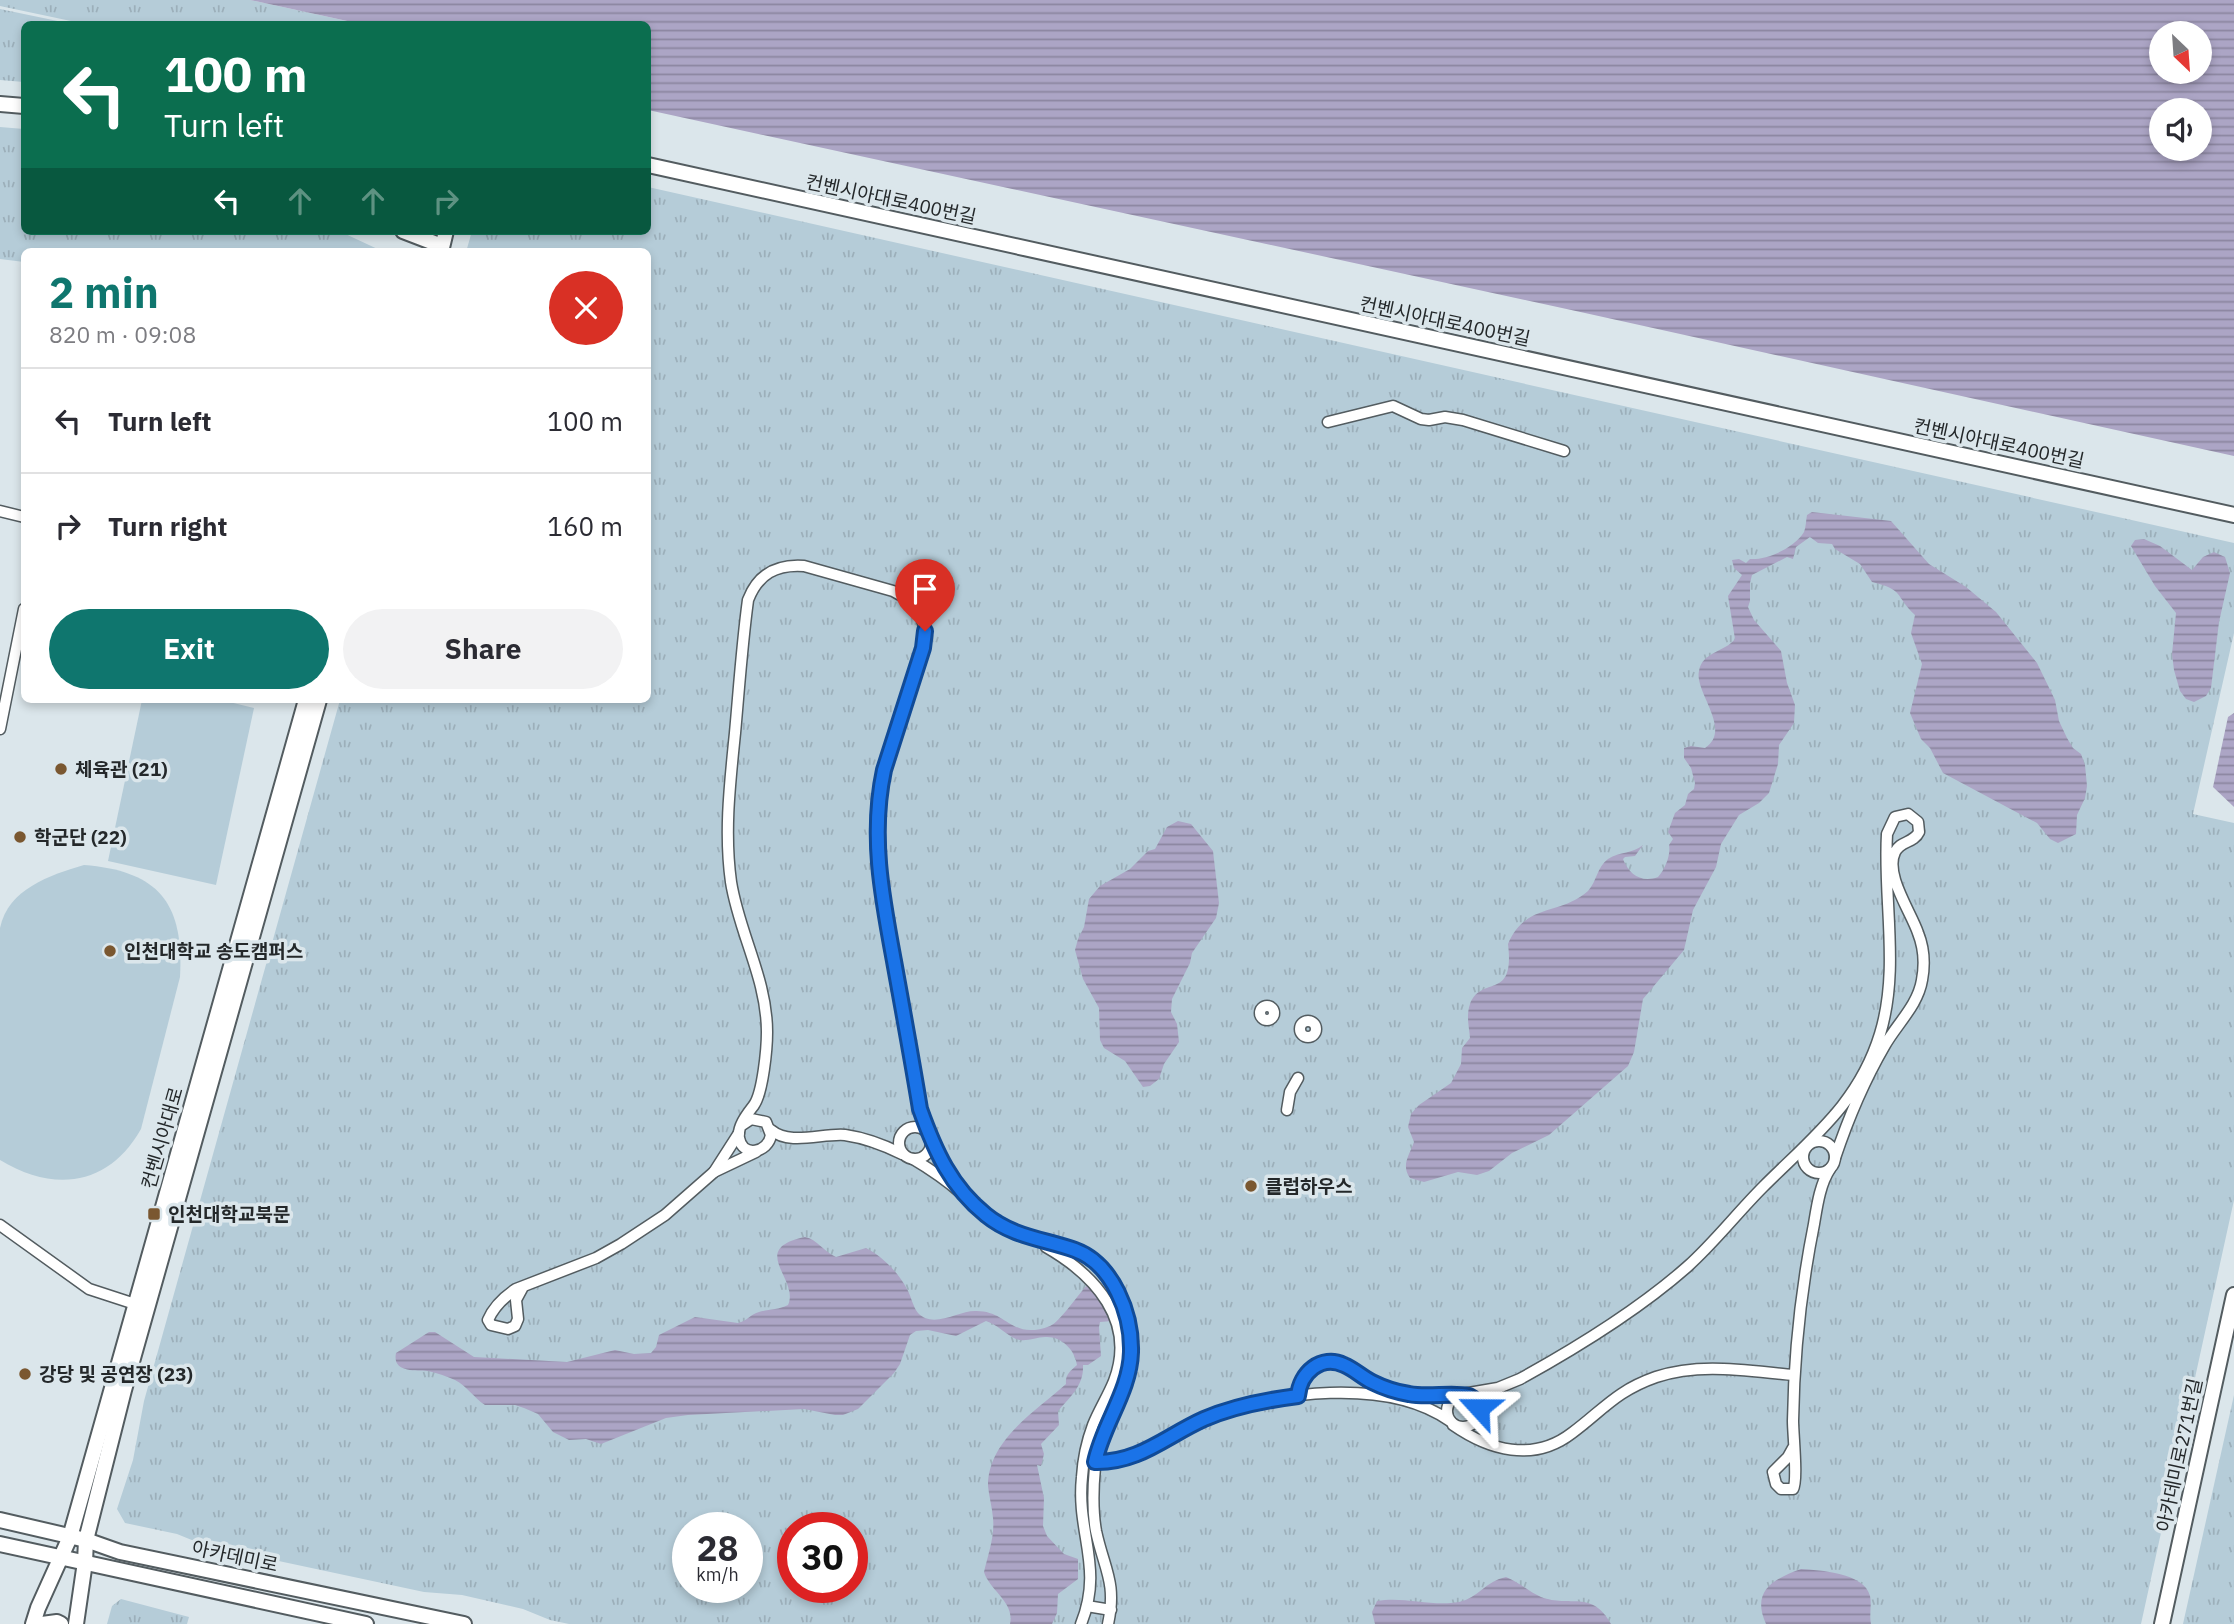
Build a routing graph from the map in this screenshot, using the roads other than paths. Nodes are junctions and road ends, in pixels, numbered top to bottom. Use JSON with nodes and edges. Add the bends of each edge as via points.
{"nodes":[{"id":1,"x":0,"y":104,"type":"edge"},
{"id":2,"x":21,"y":106,"type":"edge"},
{"id":3,"x":651,"y":165,"type":"edge"},
{"id":4,"x":411,"y":235,"type":"edge"},
{"id":5,"x":439,"y":248,"type":"edge"},
{"id":6,"x":1328,"y":422,"type":"dead end"},
{"id":7,"x":1564,"y":451,"type":"dead end"},
{"id":8,"x":0,"y":511,"type":"edge"},
{"id":9,"x":2234,"y":515,"type":"edge"},
{"id":10,"x":21,"y":516,"type":"edge"},
{"id":11,"x":21,"y":624,"type":"edge"},
{"id":12,"x":305,"y":703,"type":"edge"},
{"id":13,"x":318,"y":703,"type":"edge"},
{"id":14,"x":0,"y":729,"type":"edge"},
{"id":15,"x":1298,"y":1078,"type":"dead end"},
{"id":16,"x":754,"y":1104,"type":"junction"},
{"id":17,"x":920,"y":1109,"type":"junction"},
{"id":18,"x":1287,"y":1110,"type":"dead end"},
{"id":19,"x":762,"y":1120,"type":"junction"},
{"id":20,"x":911,"y":1127,"type":"junction"},
{"id":21,"x":740,"y":1129,"type":"junction"},
{"id":22,"x":771,"y":1130,"type":"junction"},
{"id":23,"x":797,"y":1137,"type":"junction"},
{"id":24,"x":899,"y":1138,"type":"junction"},
{"id":25,"x":930,"y":1138,"type":"junction"},
{"id":26,"x":1808,"y":1144,"type":"junction"},
{"id":27,"x":884,"y":1145,"type":"junction"},
{"id":28,"x":762,"y":1149,"type":"junction"},
{"id":29,"x":902,"y":1154,"type":"junction"},
{"id":30,"x":913,"y":1159,"type":"junction"},
{"id":31,"x":1804,"y":1163,"type":"junction"},
{"id":32,"x":1833,"y":1163,"type":"junction"},
{"id":33,"x":1787,"y":1164,"type":"junction"},
{"id":34,"x":714,"y":1172,"type":"junction"},
{"id":35,"x":1815,"y":1173,"type":"junction"},
{"id":36,"x":1823,"y":1183,"type":"junction"},
{"id":37,"x":961,"y":1193,"type":"junction"},
{"id":38,"x":0,"y":1226,"type":"edge"},
{"id":39,"x":1034,"y":1240,"type":"junction"},
{"id":40,"x":1101,"y":1270,"type":"junction"},
{"id":41,"x":1089,"y":1277,"type":"junction"},
{"id":42,"x":523,"y":1287,"type":"junction"},
{"id":43,"x":2234,"y":1295,"type":"edge"},
{"id":44,"x":135,"y":1304,"type":"junction"},
{"id":45,"x":1124,"y":1306,"type":"junction"},
{"id":46,"x":1112,"y":1310,"type":"junction"},
{"id":47,"x":1794,"y":1375,"type":"junction"},
{"id":48,"x":1490,"y":1390,"type":"junction"},
{"id":49,"x":1461,"y":1395,"type":"junction"},
{"id":50,"x":1298,"y":1396,"type":"junction"},
{"id":51,"x":1478,"y":1414,"type":"junction"},
{"id":52,"x":1452,"y":1423,"type":"junction"},
{"id":53,"x":1484,"y":1444,"type":"junction"},
{"id":54,"x":1793,"y":1448,"type":"dead end"},
{"id":55,"x":1090,"y":1461,"type":"junction"},
{"id":56,"x":0,"y":1520,"type":"edge"},
{"id":57,"x":70,"y":1537,"type":"junction"},
{"id":58,"x":86,"y":1540,"type":"junction"},
{"id":59,"x":0,"y":1544,"type":"edge"},
{"id":60,"x":61,"y":1557,"type":"junction"},
{"id":61,"x":85,"y":1562,"type":"junction"},
{"id":62,"x":1087,"y":1606,"type":"junction"},
{"id":63,"x":1111,"y":1610,"type":"junction"},
{"id":64,"x":33,"y":1624,"type":"edge"},
{"id":65,"x":42,"y":1624,"type":"edge"},
{"id":66,"x":61,"y":1624,"type":"edge"},
{"id":67,"x":76,"y":1624,"type":"edge"},
{"id":68,"x":366,"y":1624,"type":"edge"},
{"id":69,"x":464,"y":1624,"type":"edge"},
{"id":70,"x":1080,"y":1624,"type":"edge"},
{"id":71,"x":1108,"y":1624,"type":"edge"},
{"id":72,"x":2162,"y":1624,"type":"edge"}],
"edges":[{"from":1,"to":2,"type":"main road"},
{"from":3,"to":9,"type":"main road","name":"컨벤시아대로400번길"},
{"from":4,"to":5,"type":"main road"},
{"from":6,"to":7,"type":"street","via":[[1393,406],[1421,419],[1463,420]]},
{"from":8,"to":10,"type":"street"},
{"from":11,"to":14,"type":"street"},
{"from":12,"to":44,"type":"main road","name":"컨벤시아대로"},
{"from":13,"to":58,"type":"main road","name":"컨벤시아대로"},
{"from":15,"to":18,"type":"street"},
{"from":16,"to":17,"type":"street","via":[[765,1059],[766,1014],[759,976],[736,910],[728,806],[748,600],[758,580],[792,565],[894,591],[911,601],[924,622],[923,648],[884,770],[877,832],[879,880]]},
{"from":16,"to":19,"type":"street"},
{"from":16,"to":21,"type":"street"},
{"from":17,"to":20,"type":"street"},
{"from":17,"to":25,"type":"street"},
{"from":19,"to":21,"type":"street","via":[[751,1119]]},
{"from":19,"to":22,"type":"street"},
{"from":20,"to":24,"type":"street"},
{"from":20,"to":25,"type":"street","via":[[921,1127]]},
{"from":21,"to":28,"type":"street","via":[[742,1145],[753,1151]]},
{"from":21,"to":34,"type":"street"},
{"from":22,"to":23,"type":"street"},
{"from":22,"to":28,"type":"street"},
{"from":23,"to":27,"type":"street","via":[[843,1135]]},
{"from":23,"to":28,"type":"street"},
{"from":24,"to":27,"type":"street"},
{"from":24,"to":29,"type":"street"},
{"from":25,"to":30,"type":"street","via":[[928,1152]]},
{"from":25,"to":37,"type":"street"},
{"from":26,"to":31,"type":"street"},
{"from":26,"to":32,"type":"street","via":[[1818,1140],[1829,1143],[1835,1153]]},
{"from":26,"to":32,"type":"street","via":[[1851,1096],[1881,1032],[1889,987],[1887,834],[1895,817],[1908,814],[1918,821],[1919,832],[1896,849],[1893,868],[1921,941],[1922,983],[1865,1083]]},
{"from":26,"to":33,"type":"street"},
{"from":27,"to":29,"type":"street"},
{"from":28,"to":34,"type":"street"},
{"from":29,"to":30,"type":"street"},
{"from":30,"to":37,"type":"street"},
{"from":31,"to":33,"type":"street"},
{"from":31,"to":35,"type":"street"},
{"from":32,"to":35,"type":"street","via":[[1826,1172]]},
{"from":32,"to":36,"type":"street"},
{"from":33,"to":48,"type":"street","via":[[1690,1264],[1648,1299],[1531,1373]]},
{"from":34,"to":42,"type":"street","via":[[665,1215],[621,1244]]},
{"from":35,"to":36,"type":"street"},
{"from":36,"to":47,"type":"street","via":[[1805,1267]]},
{"from":37,"to":39,"type":"street","via":[[1001,1226]]},
{"from":38,"to":44,"type":"street","via":[[89,1289]]},
{"from":39,"to":40,"type":"street","via":[[1076,1251]]},
{"from":39,"to":41,"type":"street"},
{"from":40,"to":41,"type":"street"},
{"from":40,"to":45,"type":"street"},
{"from":41,"to":46,"type":"street"},
{"from":42,"to":42,"type":"street","via":[[495,1307],[488,1320],[491,1325],[515,1326],[516,1300]]},
{"from":43,"to":72,"type":"main road","name":"아카데미로271번길"},
{"from":44,"to":57,"type":"main road","name":"컨벤시아대로"},
{"from":45,"to":46,"type":"street"},
{"from":45,"to":55,"type":"street","via":[[1131,1352],[1127,1378]]},
{"from":46,"to":55,"type":"street","via":[[1119,1365],[1093,1425]]},
{"from":47,"to":53,"type":"street","via":[[1716,1368],[1666,1374],[1635,1385],[1556,1442],[1524,1450]]},
{"from":47,"to":54,"type":"street"},
{"from":48,"to":49,"type":"street"},
{"from":48,"to":51,"type":"street","via":[[1481,1399]]},
{"from":49,"to":50,"type":"street","via":[[1405,1394],[1331,1361],[1308,1372]]},
{"from":49,"to":51,"type":"street","via":[[1474,1399]]},
{"from":49,"to":52,"type":"street","via":[[1447,1406]]},
{"from":50,"to":52,"type":"street","via":[[1396,1398],[1426,1407]]},
{"from":50,"to":55,"type":"street","via":[[1230,1410],[1123,1461]]},
{"from":51,"to":52,"type":"street","via":[[1469,1426]]},
{"from":51,"to":53,"type":"street","via":[[1475,1431]]},
{"from":52,"to":53,"type":"street"},
{"from":55,"to":62,"type":"street","via":[[1081,1507],[1091,1572]]},
{"from":55,"to":63,"type":"street","via":[[1098,1539],[1112,1588]]},
{"from":56,"to":57,"type":"main road","name":"아카데미로"},
{"from":57,"to":58,"type":"main road","name":"아카데미로"},
{"from":57,"to":60,"type":"main road","name":"컨벤시아대로"},
{"from":58,"to":61,"type":"main road","name":"컨벤시아대로"},
{"from":58,"to":69,"type":"main road","name":"아카데미로","via":[[120,1552]]},
{"from":59,"to":60,"type":"main road","name":"아카데미로"},
{"from":60,"to":61,"type":"main road","name":"아카데미로"},
{"from":60,"to":64,"type":"main road","name":"컨벤시아대로"},
{"from":61,"to":67,"type":"main road","name":"컨벤시아대로"},
{"from":61,"to":68,"type":"main road","name":"아카데미로"},
{"from":62,"to":63,"type":"street"},
{"from":62,"to":70,"type":"street"},
{"from":63,"to":71,"type":"street"},
{"from":65,"to":66,"type":"main road"}]}
